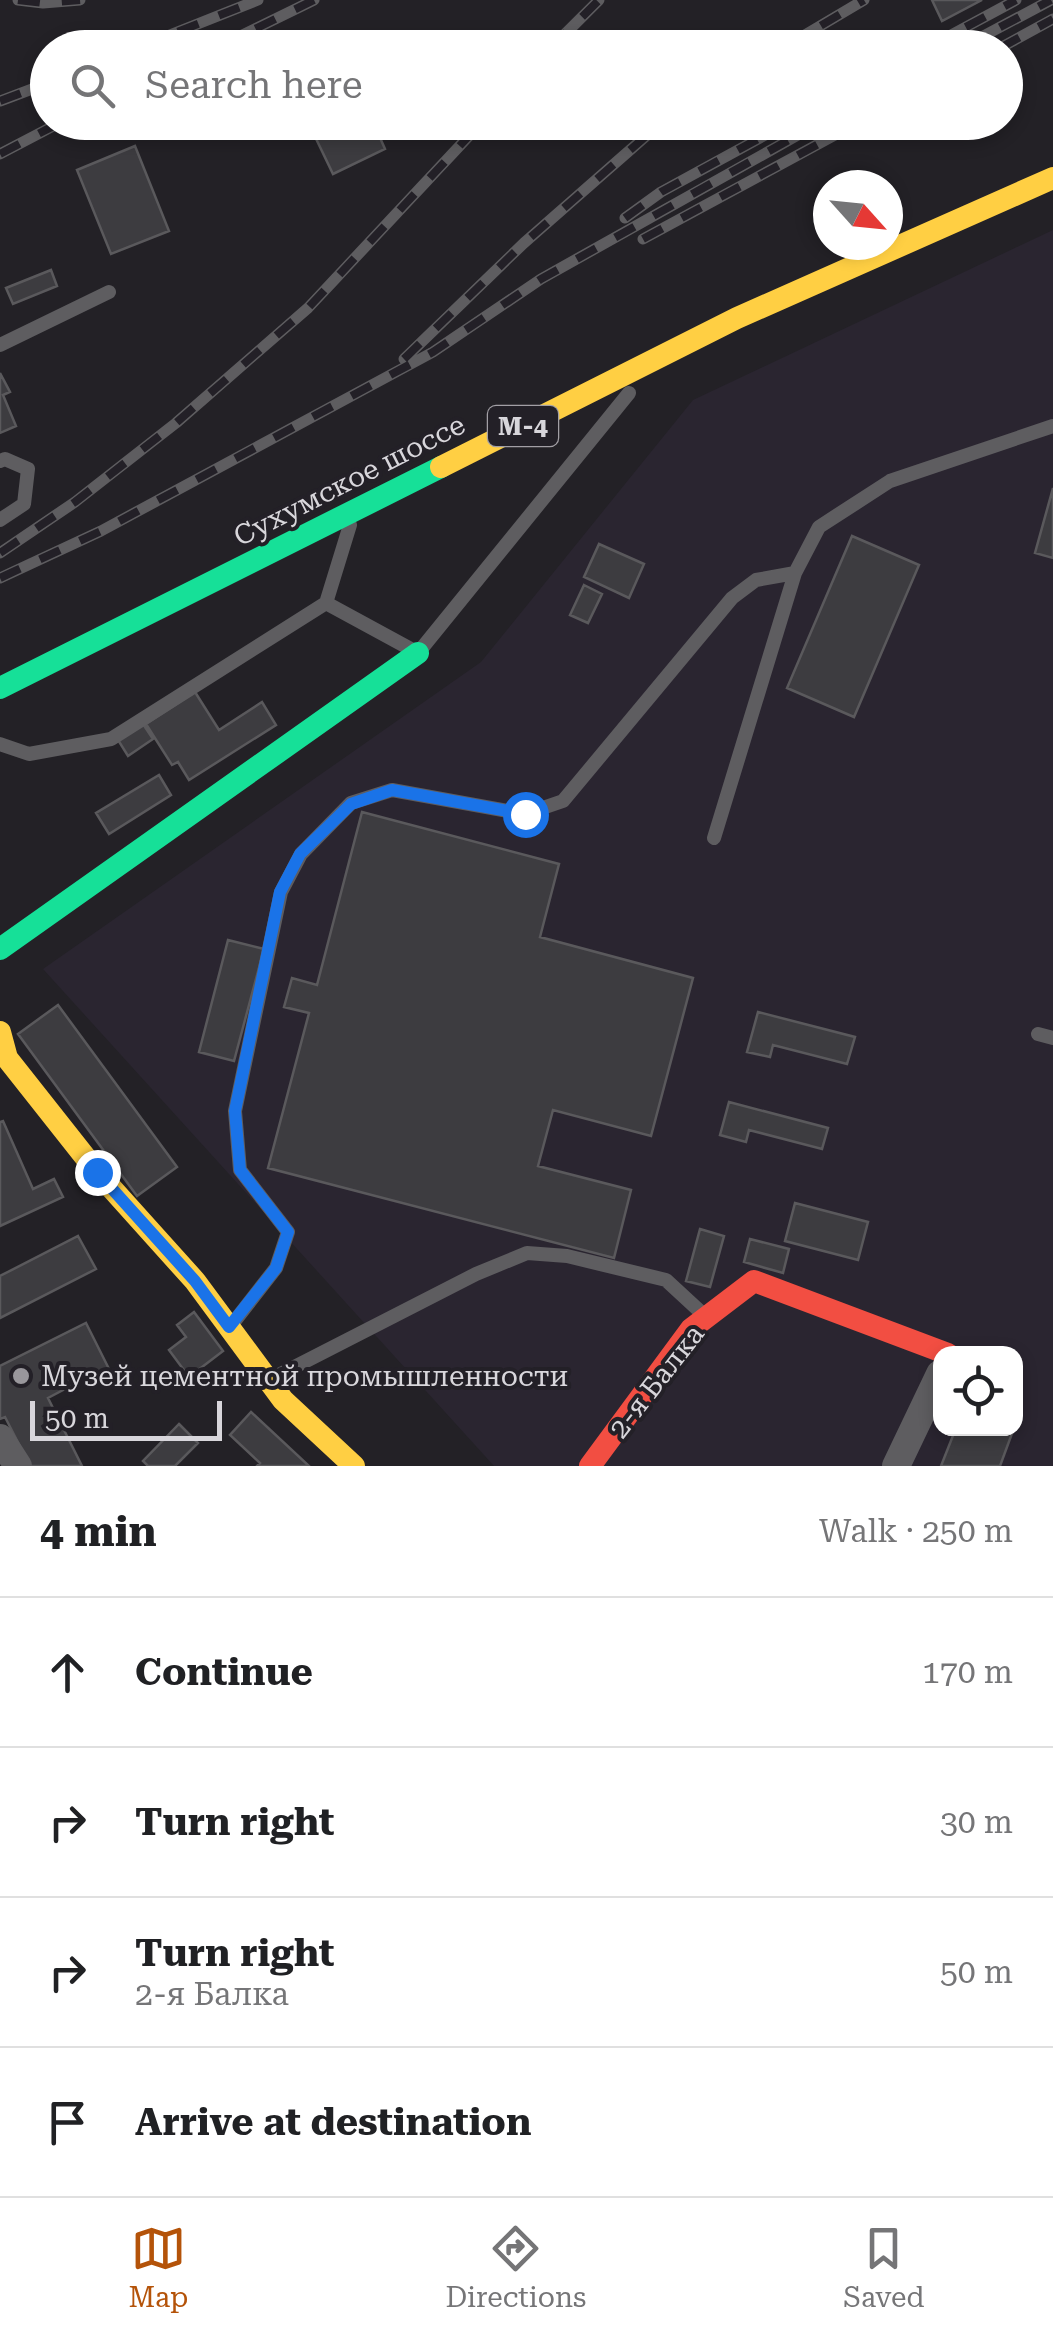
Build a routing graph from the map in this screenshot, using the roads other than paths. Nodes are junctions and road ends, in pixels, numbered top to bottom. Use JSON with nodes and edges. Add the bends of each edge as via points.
{"nodes":[{"id":1,"x":1053,"y":178,"type":"edge"},
{"id":2,"x":109,"y":292,"type":"dead end"},
{"id":3,"x":0,"y":345,"type":"edge"},
{"id":4,"x":656,"y":359,"type":"junction"},
{"id":5,"x":1053,"y":426,"type":"edge"},
{"id":6,"x":0,"y":461,"type":"edge"},
{"id":7,"x":354,"y":510,"type":"junction"},
{"id":8,"x":0,"y":520,"type":"edge"},
{"id":9,"x":795,"y":573,"type":"junction"},
{"id":10,"x":326,"y":603,"type":"junction"},
{"id":11,"x":418,"y":653,"type":"junction"},
{"id":12,"x":0,"y":688,"type":"edge"},
{"id":13,"x":0,"y":744,"type":"edge"},
{"id":14,"x":714,"y":838,"type":"dead end"},
{"id":15,"x":0,"y":949,"type":"edge"},
{"id":16,"x":0,"y":1032,"type":"edge"},
{"id":17,"x":706,"y":1317,"type":"junction"},
{"id":18,"x":229,"y":1327,"type":"junction"},
{"id":19,"x":933,"y":1348,"type":"edge"},
{"id":20,"x":268,"y":1380,"type":"junction"},
{"id":21,"x":933,"y":1389,"type":"edge"},
{"id":22,"x":0,"y":1438,"type":"edge"},
{"id":23,"x":18,"y":1466,"type":"edge"},
{"id":24,"x":354,"y":1466,"type":"edge"},
{"id":25,"x":590,"y":1466,"type":"edge"},
{"id":26,"x":896,"y":1466,"type":"edge"}],
"edges":[{"from":1,"to":4,"type":"main road","name":"Сухумское шоссе","number":"М-4"},
{"from":2,"to":3,"type":"lane"},
{"from":4,"to":7,"type":"main road","name":"Сухумское шоссе","number":"М-4"},
{"from":4,"to":11,"type":"lane"},
{"from":5,"to":9,"type":"lane","via":[[890,481],[818,527]]},
{"from":6,"to":8,"type":"lane","via":[[28,469],[24,504]]},
{"from":7,"to":10,"type":"lane"},
{"from":7,"to":12,"type":"main road","name":"Сухумское шоссе","number":"М-4"},
{"from":9,"to":14,"type":"lane"},
{"from":9,"to":18,"type":"lane","via":[[756,580],[732,598],[563,800],[525,814],[392,790],[351,804],[300,854],[280,892],[235,1111],[240,1170],[288,1232],[276,1268]]},
{"from":10,"to":11,"type":"lane"},
{"from":10,"to":13,"type":"lane","via":[[111,739],[28,754]]},
{"from":11,"to":15,"type":"main road"},
{"from":16,"to":18,"type":"main road","via":[[7,1058]]},
{"from":17,"to":19,"type":"main road","name":"2-я Балка","via":[[754,1281]]},
{"from":17,"to":20,"type":"lane","via":[[666,1280],[527,1252]]},
{"from":17,"to":25,"type":"main road","name":"2-я Балка"},
{"from":18,"to":20,"type":"main road"},
{"from":20,"to":24,"type":"main road"},
{"from":21,"to":26,"type":"street"},
{"from":22,"to":23,"type":"street"}]}
